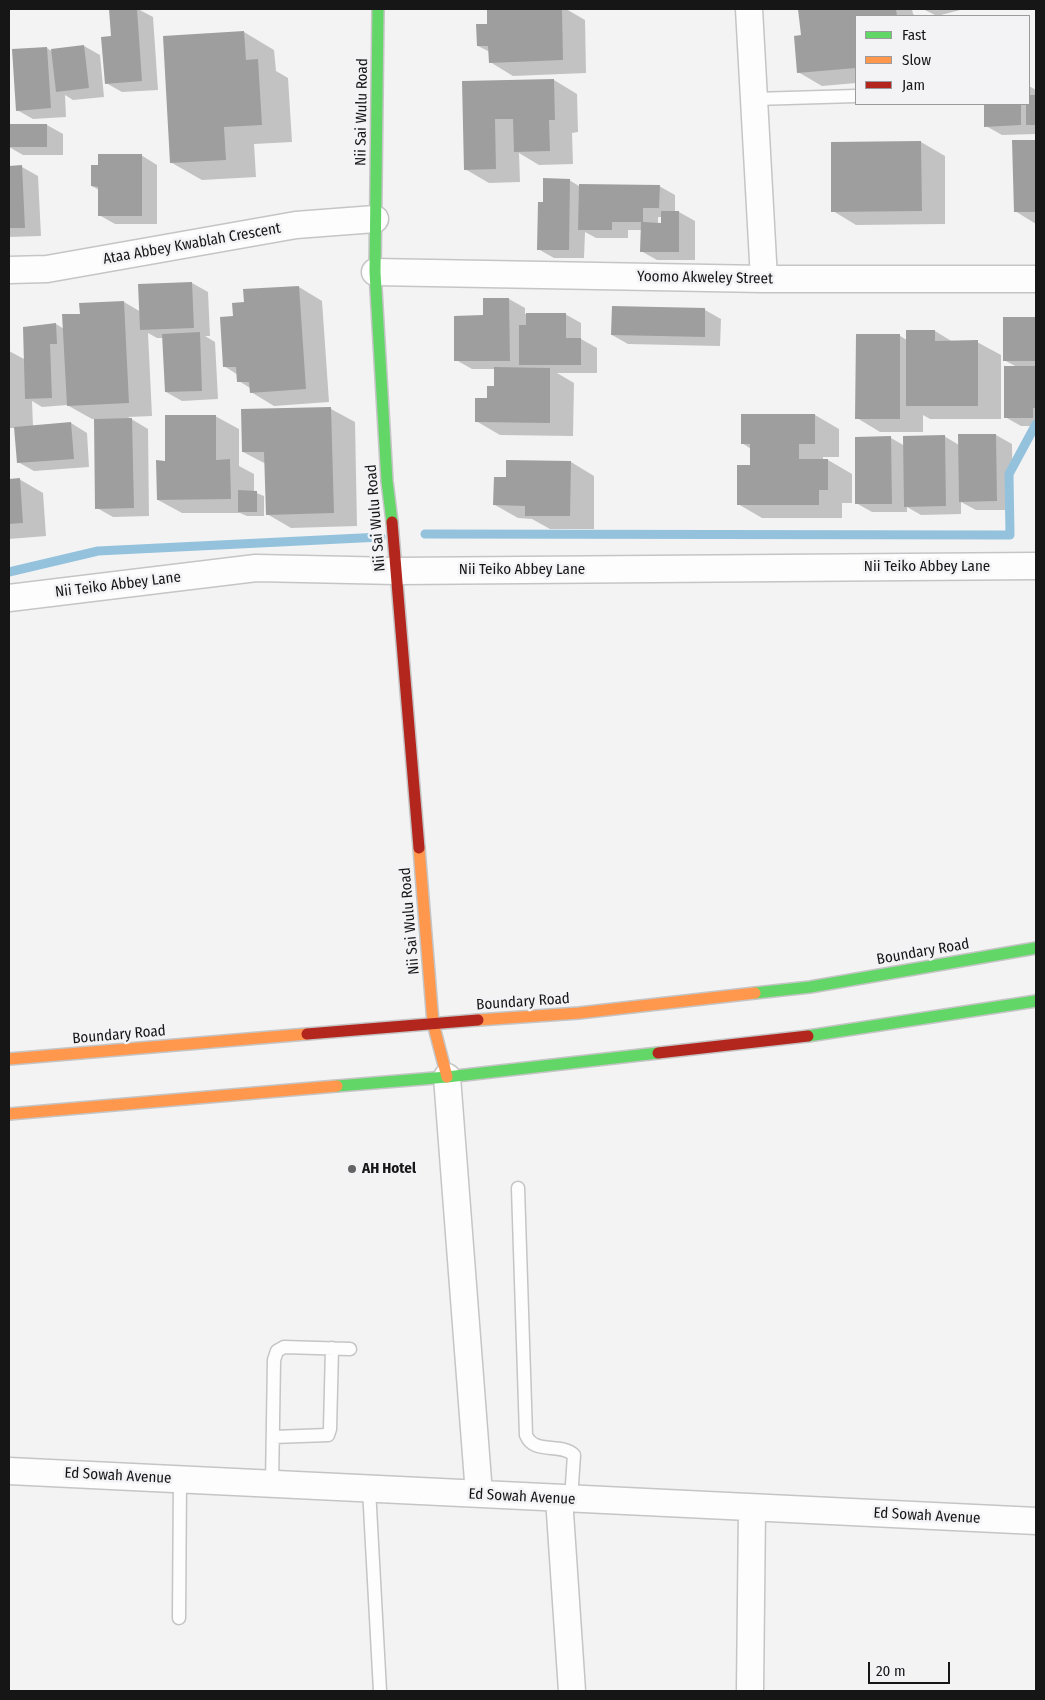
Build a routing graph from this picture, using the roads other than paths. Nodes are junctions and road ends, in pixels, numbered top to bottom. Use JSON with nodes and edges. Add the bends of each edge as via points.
{"nodes":[{"id":1,"x":378,"y":9,"type":"edge"},
{"id":2,"x":749,"y":9,"type":"edge"},
{"id":3,"x":855,"y":96,"type":"edge"},
{"id":4,"x":754,"y":99,"type":"junction"},
{"id":5,"x":375,"y":220,"type":"junction"},
{"id":6,"x":9,"y":270,"type":"edge"},
{"id":7,"x":375,"y":272,"type":"junction"},
{"id":8,"x":764,"y":279,"type":"junction"},
{"id":9,"x":1036,"y":280,"type":"edge"},
{"id":10,"x":1036,"y":566,"type":"edge"},
{"id":11,"x":397,"y":571,"type":"junction"},
{"id":12,"x":9,"y":598,"type":"edge"},
{"id":13,"x":1036,"y":948,"type":"edge"},
{"id":14,"x":1036,"y":1001,"type":"edge"},
{"id":15,"x":433,"y":1023,"type":"junction"},
{"id":16,"x":9,"y":1059,"type":"edge"},
{"id":17,"x":447,"y":1076,"type":"junction"},
{"id":18,"x":9,"y":1114,"type":"edge"},
{"id":19,"x":518,"y":1188,"type":"dead end"},
{"id":20,"x":332,"y":1348,"type":"junction"},
{"id":21,"x":350,"y":1349,"type":"dead end"},
{"id":22,"x":273,"y":1436,"type":"junction"},
{"id":23,"x":9,"y":1471,"type":"edge"},
{"id":24,"x":180,"y":1479,"type":"junction"},
{"id":25,"x":272,"y":1484,"type":"junction"},
{"id":26,"x":369,"y":1489,"type":"junction"},
{"id":27,"x":479,"y":1494,"type":"junction"},
{"id":28,"x":565,"y":1499,"type":"junction"},
{"id":29,"x":752,"y":1508,"type":"junction"},
{"id":30,"x":1036,"y":1521,"type":"edge"},
{"id":31,"x":178,"y":1618,"type":"dead end"},
{"id":32,"x":380,"y":1691,"type":"edge"},
{"id":33,"x":572,"y":1691,"type":"edge"},
{"id":34,"x":750,"y":1691,"type":"edge"}],
"edges":[{"from":1,"to":5,"type":"main road","name":"Nii Sai Wulu Road"},
{"from":2,"to":4,"type":"street"},
{"from":3,"to":4,"type":"lane"},
{"from":4,"to":8,"type":"street"},
{"from":5,"to":6,"type":"street","name":"Ataa Abbey Kwablah Crescent","via":[[296,225],[47,269]]},
{"from":5,"to":7,"type":"main road","name":"Nii Sai Wulu Road"},
{"from":7,"to":8,"type":"street","name":"Yoomo Akweley Street"},
{"from":7,"to":11,"type":"main road","name":"Nii Sai Wulu Road","via":[[387,482]]},
{"from":8,"to":9,"type":"street","name":"Yoomo Akweley Street"},
{"from":10,"to":11,"type":"street","name":"Nii Teiko Abbey Lane"},
{"from":11,"to":12,"type":"street","name":"Nii Teiko Abbey Lane","via":[[256,568]]},
{"from":11,"to":15,"type":"main road","name":"Nii Sai Wulu Road"},
{"from":13,"to":15,"type":"main road","name":"Boundary Road","via":[[810,987],[579,1013]]},
{"from":14,"to":17,"type":"main road","via":[[796,1038]]},
{"from":15,"to":16,"type":"main road","name":"Boundary Road"},
{"from":15,"to":17,"type":"main road","name":"Nii Sai Wulu Road"},
{"from":17,"to":18,"type":"main road"},
{"from":17,"to":27,"type":"street"},
{"from":19,"to":28,"type":"lane","via":[[526,1434],[534,1446],[568,1450],[574,1455]]},
{"from":20,"to":21,"type":"lane"},
{"from":20,"to":22,"type":"lane","via":[[284,1347],[277,1351],[274,1360]]},
{"from":20,"to":22,"type":"lane","via":[[328,1435]]},
{"from":22,"to":25,"type":"lane"},
{"from":23,"to":24,"type":"street","name":"Ed Sowah Avenue"},
{"from":24,"to":25,"type":"street","name":"Ed Sowah Avenue"},
{"from":24,"to":31,"type":"lane"},
{"from":25,"to":26,"type":"street","name":"Ed Sowah Avenue"},
{"from":26,"to":27,"type":"street","name":"Ed Sowah Avenue"},
{"from":26,"to":32,"type":"lane"},
{"from":27,"to":28,"type":"street","name":"Ed Sowah Avenue"},
{"from":28,"to":29,"type":"street","name":"Ed Sowah Avenue"},
{"from":28,"to":33,"type":"street"},
{"from":29,"to":30,"type":"street","name":"Ed Sowah Avenue"},
{"from":29,"to":34,"type":"street"}]}
